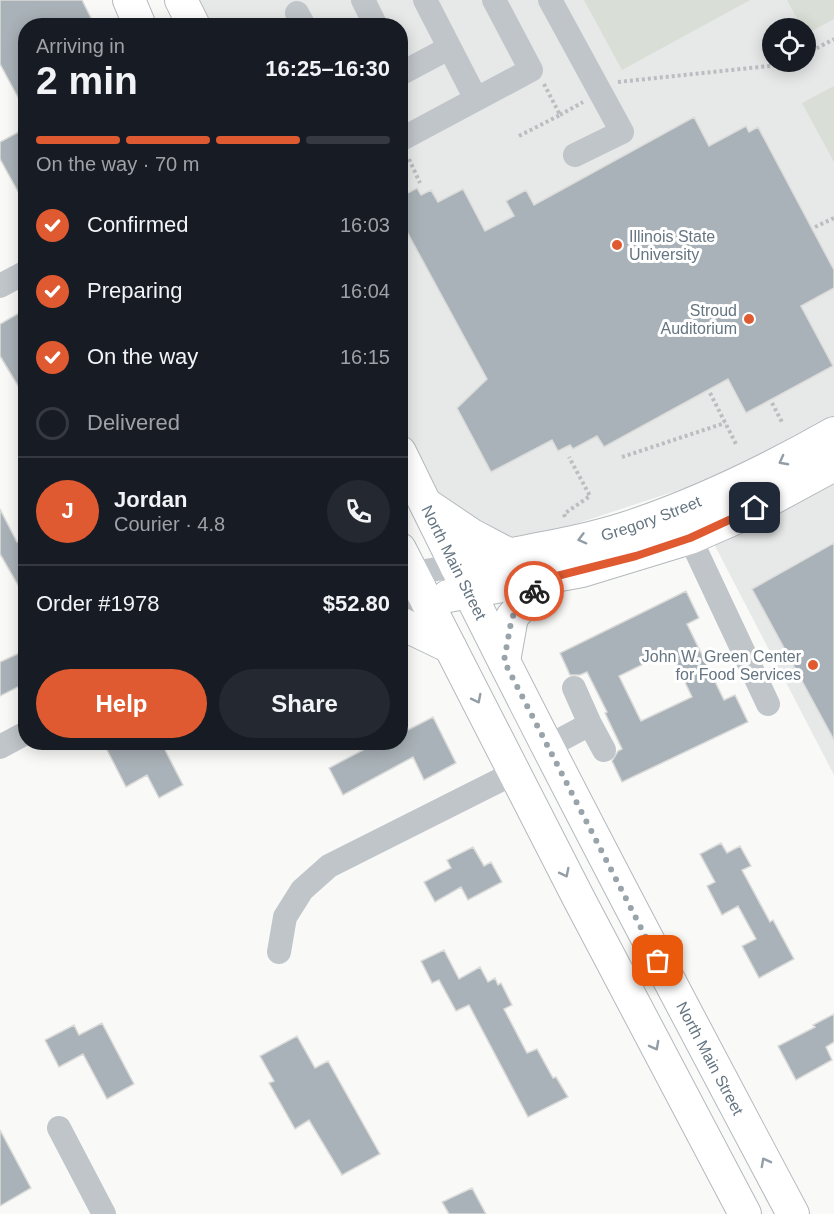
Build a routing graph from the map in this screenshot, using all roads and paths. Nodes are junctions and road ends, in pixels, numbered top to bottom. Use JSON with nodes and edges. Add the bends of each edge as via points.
{"nodes":[{"id":1,"x":129,"y":0,"type":"edge"},
{"id":2,"x":181,"y":0,"type":"edge"},
{"id":3,"x":363,"y":0,"type":"edge"},
{"id":4,"x":424,"y":0,"type":"edge"},
{"id":5,"x":494,"y":0,"type":"edge"},
{"id":6,"x":550,"y":0,"type":"edge"},
{"id":7,"x":137,"y":18,"type":"edge"},
{"id":8,"x":190,"y":18,"type":"edge"},
{"id":9,"x":372,"y":18,"type":"edge"},
{"id":10,"x":834,"y":39,"type":"edge"},
{"id":11,"x":449,"y":48,"type":"junction"},
{"id":12,"x":816,"y":49,"type":"edge"},
{"id":13,"x":762,"y":67,"type":"edge"},
{"id":14,"x":408,"y":69,"type":"edge"},
{"id":15,"x":542,"y":79,"type":"dead end"},
{"id":16,"x":600,"y":92,"type":"junction"},
{"id":17,"x":476,"y":99,"type":"junction"},
{"id":18,"x":560,"y":115,"type":"junction"},
{"id":19,"x":408,"y":136,"type":"edge"},
{"id":20,"x":519,"y":136,"type":"dead end"},
{"id":21,"x":575,"y":155,"type":"dead end"},
{"id":22,"x":834,"y":218,"type":"edge"},
{"id":23,"x":815,"y":227,"type":"dead end"},
{"id":24,"x":18,"y":276,"type":"edge"},
{"id":25,"x":0,"y":286,"type":"edge"},
{"id":26,"x":710,"y":393,"type":"dead end"},
{"id":27,"x":772,"y":403,"type":"dead end"},
{"id":28,"x":782,"y":422,"type":"dead end"},
{"id":29,"x":725,"y":423,"type":"junction"},
{"id":30,"x":834,"y":433,"type":"edge"},
{"id":31,"x":737,"y":446,"type":"dead end"},
{"id":32,"x":569,"y":457,"type":"dead end"},
{"id":33,"x":622,"y":457,"type":"dead end"},
{"id":34,"x":834,"y":465,"type":"edge"},
{"id":35,"x":408,"y":468,"type":"edge"},
{"id":36,"x":426,"y":504,"type":"junction"},
{"id":37,"x":566,"y":524,"type":"dead end"},
{"id":38,"x":690,"y":538,"type":"junction"},
{"id":39,"x":510,"y":555,"type":"junction"},
{"id":40,"x":408,"y":566,"type":"edge"},
{"id":41,"x":408,"y":578,"type":"edge"},
{"id":42,"x":462,"y":579,"type":"junction"},
{"id":43,"x":545,"y":579,"type":"junction"},
{"id":44,"x":414,"y":603,"type":"edge"},
{"id":45,"x":408,"y":627,"type":"edge"},
{"id":46,"x":450,"y":647,"type":"junction"},
{"id":47,"x":504,"y":661,"type":"junction"},
{"id":48,"x":574,"y":688,"type":"dead end"},
{"id":49,"x":768,"y":705,"type":"dead end"},
{"id":50,"x":591,"y":724,"type":"junction"},
{"id":51,"x":18,"y":737,"type":"edge"},
{"id":52,"x":0,"y":747,"type":"edge"},
{"id":53,"x":547,"y":747,"type":"junction"},
{"id":54,"x":604,"y":750,"type":"dead end"},
{"id":55,"x":514,"y":773,"type":"junction"},
{"id":56,"x":279,"y":952,"type":"dead end"},
{"id":57,"x":59,"y":1128,"type":"dead end"},
{"id":58,"x":104,"y":1214,"type":"edge"},
{"id":59,"x":745,"y":1214,"type":"edge"},
{"id":60,"x":793,"y":1214,"type":"edge"}],
"edges":[{"from":1,"to":7,"type":"main road"},
{"from":2,"to":8,"type":"main road"},
{"from":3,"to":9,"type":"street"},
{"from":4,"to":11,"type":"street"},
{"from":5,"to":17,"type":"street","via":[[531,70]]},
{"from":6,"to":16,"type":"street"},
{"from":10,"to":12,"type":"path"},
{"from":11,"to":14,"type":"street"},
{"from":11,"to":17,"type":"street"},
{"from":13,"to":16,"type":"path","via":[[619,82]]},
{"from":15,"to":18,"type":"path"},
{"from":16,"to":18,"type":"path"},
{"from":16,"to":21,"type":"street","via":[[622,132]]},
{"from":17,"to":19,"type":"street"},
{"from":18,"to":20,"type":"path"},
{"from":22,"to":23,"type":"path"},
{"from":24,"to":25,"type":"street"},
{"from":26,"to":29,"type":"path"},
{"from":27,"to":28,"type":"path"},
{"from":29,"to":31,"type":"path"},
{"from":29,"to":33,"type":"path"},
{"from":30,"to":39,"type":"main road","name":"Gregory Street","one_way":true,"via":[[738,484],[682,508],[624,528]]},
{"from":32,"to":37,"type":"path","via":[[590,496],[564,514]]},
{"from":34,"to":38,"type":"main road","name":"Gregory Street"},
{"from":35,"to":36,"type":"main road","name":"North Main Street"},
{"from":36,"to":39,"type":"main road"},
{"from":36,"to":42,"type":"main road","name":"North Main Street"},
{"from":38,"to":43,"type":"main road","name":"Gregory Street"},
{"from":38,"to":49,"type":"street"},
{"from":39,"to":42,"type":"main road","name":"Gregory Street"},
{"from":40,"to":42,"type":"street"},
{"from":41,"to":44,"type":"main road"},
{"from":42,"to":43,"type":"main road","name":"Gregory Street"},
{"from":42,"to":44,"type":"main road","name":"Gregory Street"},
{"from":42,"to":47,"type":"main road","name":"North Main Street"},
{"from":43,"to":47,"type":"main road","via":[[512,617]]},
{"from":44,"to":46,"type":"main road"},
{"from":45,"to":46,"type":"main road"},
{"from":46,"to":55,"type":"main road","one_way":true},
{"from":47,"to":53,"type":"main road","name":"North Main Street"},
{"from":48,"to":50,"type":"street"},
{"from":50,"to":53,"type":"street"},
{"from":50,"to":54,"type":"street"},
{"from":51,"to":52,"type":"street"},
{"from":60,"to":53,"type":"main road","name":"North Main Street","one_way":true},
{"from":55,"to":56,"type":"street","via":[[329,867],[302,890],[285,917]]},
{"from":55,"to":59,"type":"main road","one_way":true},
{"from":57,"to":58,"type":"street"}]}
